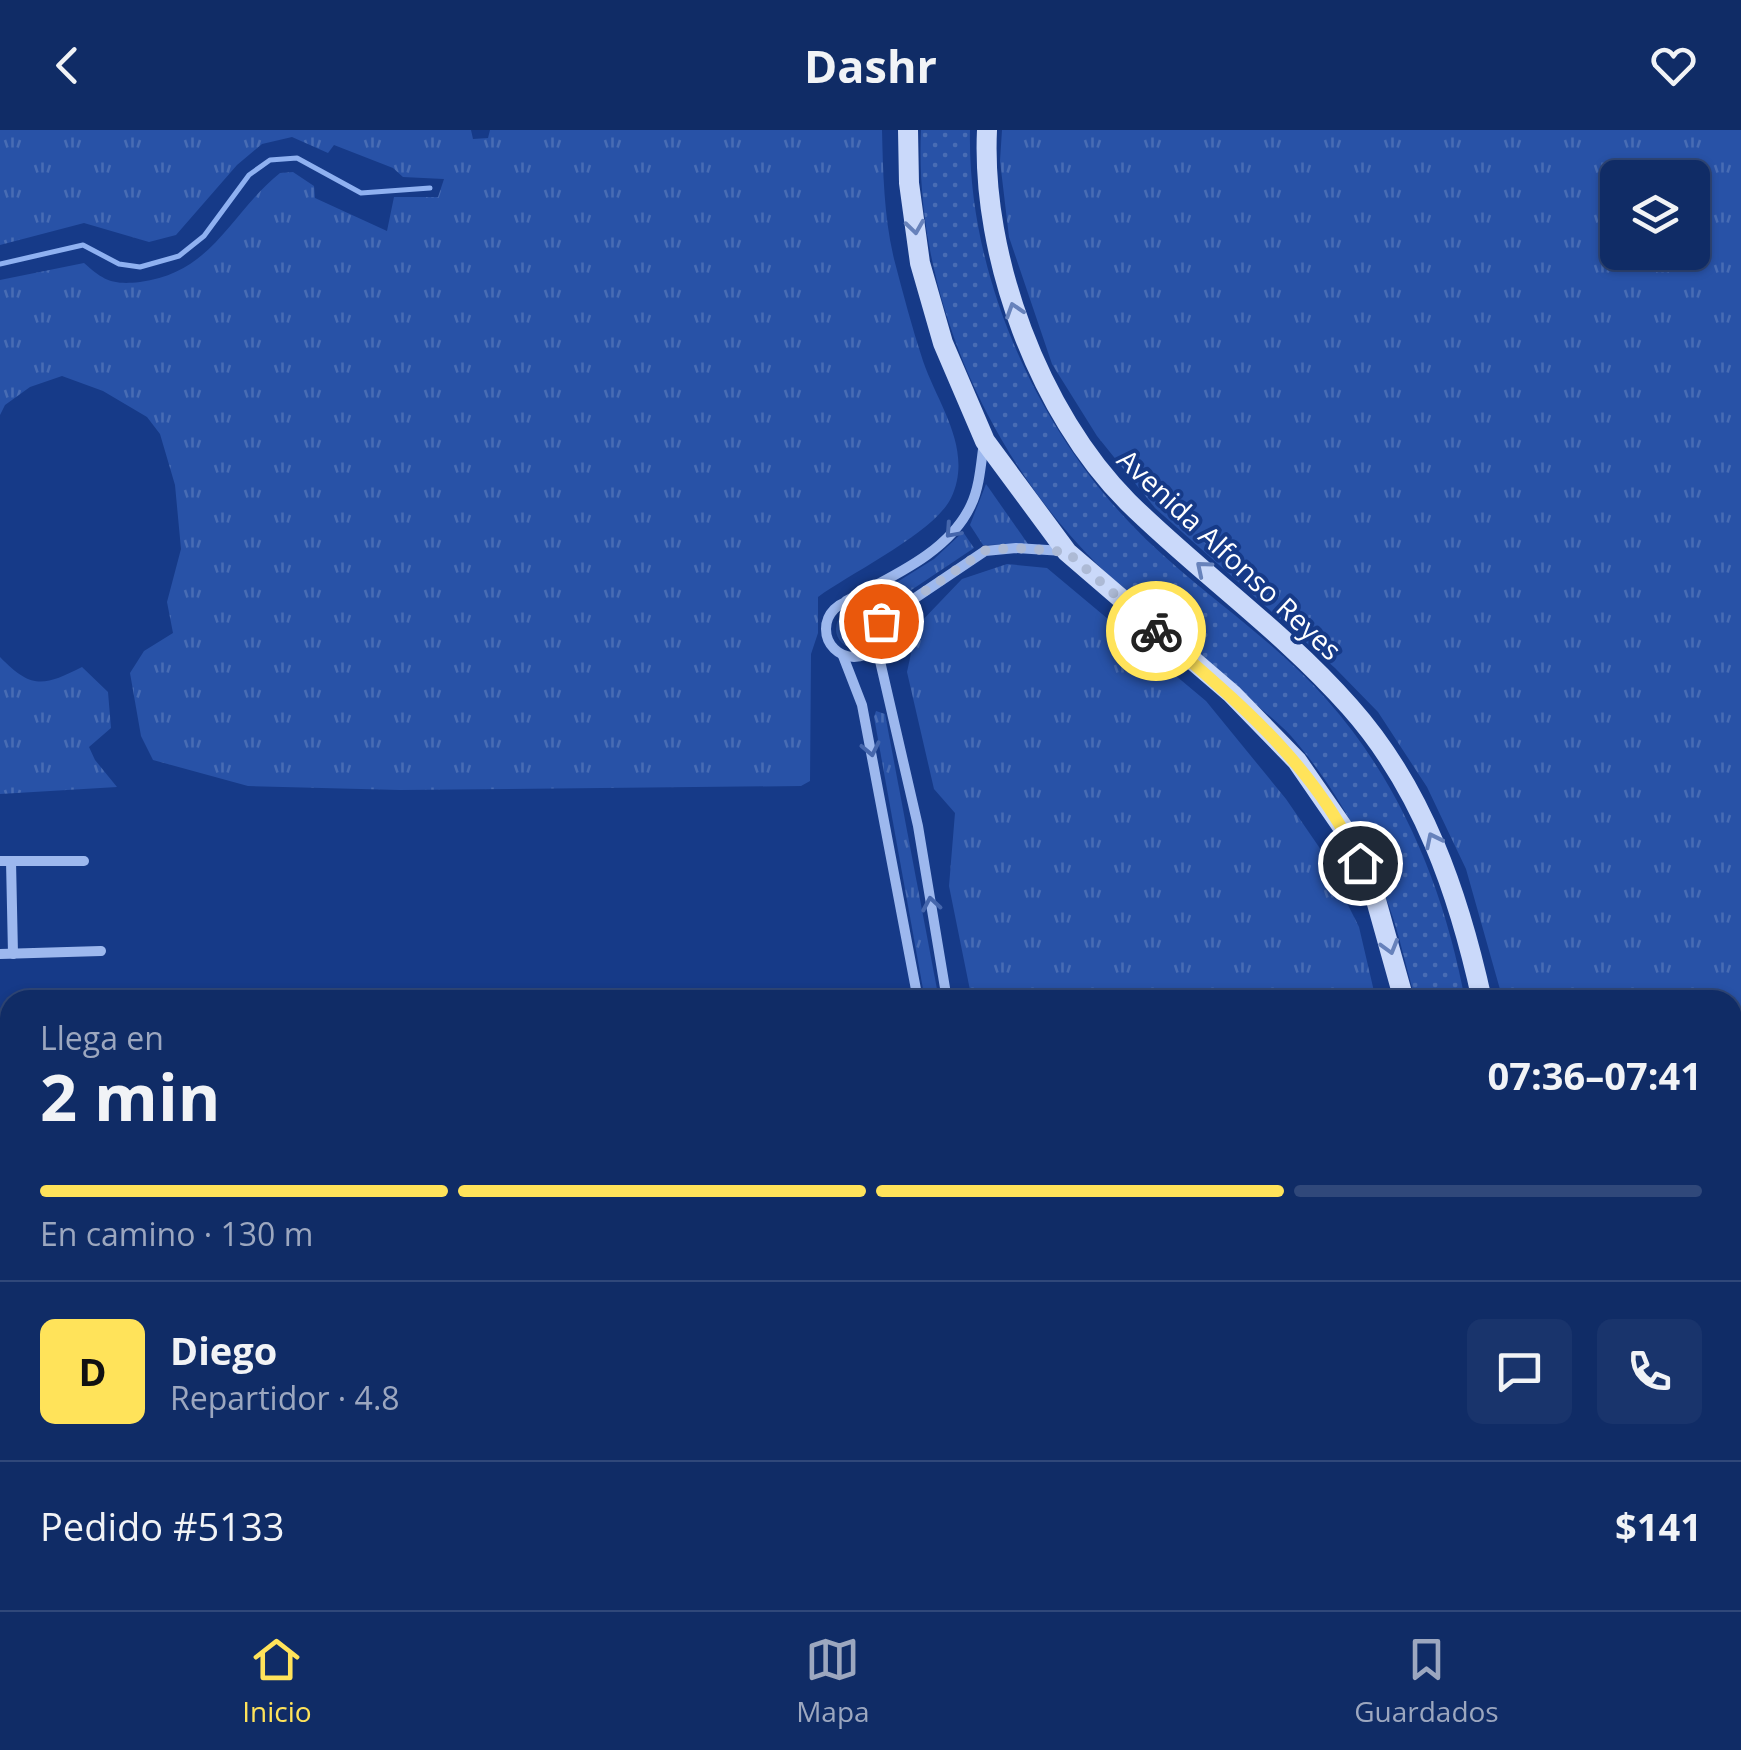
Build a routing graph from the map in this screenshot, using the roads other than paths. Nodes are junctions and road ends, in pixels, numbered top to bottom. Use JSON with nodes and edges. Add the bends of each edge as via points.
{"nodes":[{"id":1,"x":908,"y":130,"type":"edge"},
{"id":2,"x":986,"y":130,"type":"edge"},
{"id":3,"x":984,"y":441,"type":"junction"},
{"id":4,"x":1067,"y":552,"type":"junction"},
{"id":5,"x":846,"y":601,"type":"junction"},
{"id":6,"x":881,"y":621,"type":"junction"},
{"id":7,"x":877,"y":648,"type":"junction"},
{"id":8,"x":844,"y":656,"type":"junction"},
{"id":9,"x":84,"y":860,"type":"dead end"},
{"id":10,"x":6,"y":861,"type":"edge"},
{"id":11,"x":101,"y":951,"type":"dead end"},
{"id":12,"x":6,"y":954,"type":"edge"},
{"id":13,"x":916,"y":990,"type":"edge"},
{"id":14,"x":945,"y":990,"type":"edge"},
{"id":15,"x":1401,"y":990,"type":"edge"},
{"id":16,"x":1480,"y":990,"type":"edge"}],
"edges":[{"from":1,"to":3,"type":"main road","one_way":true,"via":[[920,262],[944,344]]},
{"from":16,"to":2,"type":"main road","name":"Avenida Alfonso Reyes","one_way":true,"via":[[1442,859],[1387,756],[1352,708],[1268,623],[1129,502],[1068,422],[1024,341],[1006,284],[993,223]]},
{"from":3,"to":4,"type":"main road"},
{"from":3,"to":5,"type":"street","one_way":true,"via":[[962,521],[927,556]]},
{"from":4,"to":6,"type":"street","via":[[986,550]]},
{"from":4,"to":15,"type":"main road","one_way":true,"via":[[1232,694],[1297,761],[1346,832],[1374,893]]},
{"from":5,"to":6,"type":"street","via":[[867,604]]},
{"from":5,"to":8,"type":"street","via":[[826,622],[828,642]]},
{"from":6,"to":7,"type":"street"},
{"from":7,"to":8,"type":"street"},
{"from":14,"to":7,"type":"street","one_way":true,"via":[[918,826]]},
{"from":8,"to":13,"type":"street","one_way":true,"via":[[866,724]]},
{"from":9,"to":10,"type":"street"},
{"from":10,"to":12,"type":"street"},
{"from":11,"to":12,"type":"street"}]}
